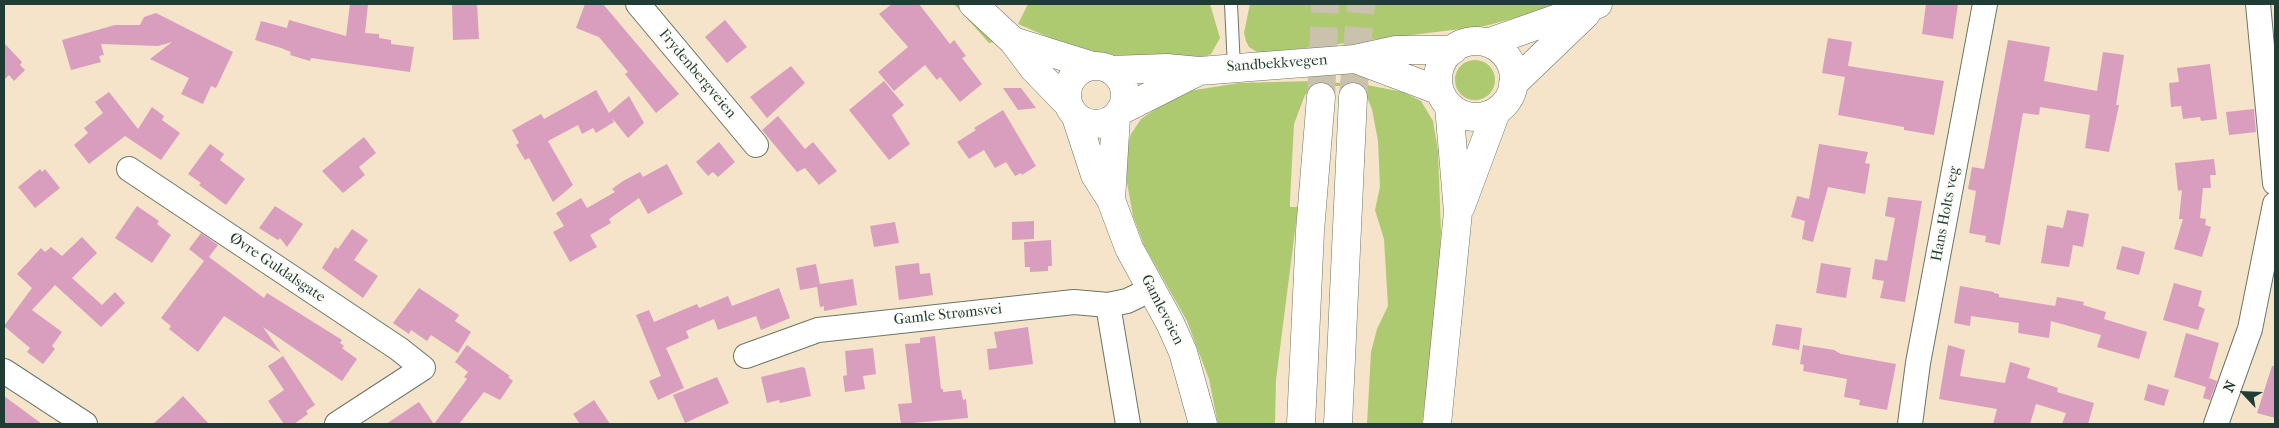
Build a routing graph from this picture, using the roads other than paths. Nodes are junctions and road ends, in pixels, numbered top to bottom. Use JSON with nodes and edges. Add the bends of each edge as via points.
{"nodes":[{"id":1,"x":638,"y":4,"type":"edge"},
{"id":2,"x":974,"y":4,"type":"edge"},
{"id":3,"x":1231,"y":4,"type":"edge"},
{"id":4,"x":1985,"y":4,"type":"edge"},
{"id":5,"x":2258,"y":4,"type":"edge"},
{"id":6,"x":1596,"y":5,"type":"edge"},
{"id":7,"x":1013,"y":41,"type":"junction"},
{"id":8,"x":1487,"y":43,"type":"junction"},
{"id":9,"x":1453,"y":50,"type":"junction"},
{"id":10,"x":1355,"y":59,"type":"junction"},
{"id":11,"x":1102,"y":68,"type":"junction"},
{"id":12,"x":1234,"y":68,"type":"junction"},
{"id":13,"x":1199,"y":71,"type":"junction"},
{"id":14,"x":1514,"y":84,"type":"junction"},
{"id":15,"x":1321,"y":97,"type":"tunnel mouth"},
{"id":16,"x":1353,"y":97,"type":"tunnel mouth"},
{"id":17,"x":1444,"y":99,"type":"junction"},
{"id":18,"x":1072,"y":110,"type":"junction"},
{"id":19,"x":1496,"y":112,"type":"junction"},
{"id":20,"x":1118,"y":114,"type":"junction"},
{"id":21,"x":756,"y":145,"type":"dead end"},
{"id":22,"x":129,"y":169,"type":"dead end"},
{"id":23,"x":2275,"y":183,"type":"edge"},
{"id":24,"x":1111,"y":200,"type":"junction"},
{"id":25,"x":2275,"y":204,"type":"edge"},
{"id":26,"x":1458,"y":212,"type":"junction"},
{"id":27,"x":1152,"y":289,"type":"junction"},
{"id":28,"x":1108,"y":305,"type":"junction"},
{"id":29,"x":746,"y":356,"type":"dead end"},
{"id":30,"x":4,"y":371,"type":"edge"},
{"id":31,"x":85,"y":424,"type":"edge"},
{"id":32,"x":336,"y":424,"type":"edge"},
{"id":33,"x":1128,"y":424,"type":"edge"},
{"id":34,"x":1204,"y":424,"type":"edge"},
{"id":35,"x":1301,"y":424,"type":"edge"},
{"id":36,"x":1338,"y":424,"type":"edge"},
{"id":37,"x":1438,"y":424,"type":"edge"},
{"id":38,"x":1910,"y":424,"type":"edge"},
{"id":39,"x":2216,"y":424,"type":"edge"}],
"edges":[{"from":1,"to":21,"type":"street","name":"Frydenbergveien"},
{"from":2,"to":7,"type":"main road"},
{"from":3,"to":12,"type":"lane"},
{"from":4,"to":38,"type":"street","name":"Hans Holts veg","via":[[1918,363]]},
{"from":5,"to":23,"type":"street"},
{"from":6,"to":8,"type":"main road"},
{"from":6,"to":14,"type":"main road"},
{"from":7,"to":11,"type":"main road"},
{"from":7,"to":18,"type":"main road"},
{"from":8,"to":9,"type":"main road","via":[[1469,42]]},
{"from":8,"to":14,"type":"main road","via":[[1497,48],[1510,63]]},
{"from":9,"to":10,"type":"main road","name":"Sandbekkvegen","via":[[1396,50]]},
{"from":9,"to":17,"type":"main road","via":[[1439,68],[1438,80]]},
{"from":10,"to":12,"type":"main road","name":"Sandbekkvegen"},
{"from":10,"to":17,"type":"main road","name":"Sandbekkvegen"},
{"from":11,"to":13,"type":"main road","name":"Sandbekkvegen"},
{"from":11,"to":18,"type":"main road","via":[[1085,68],[1071,78],[1066,94]]},
{"from":11,"to":20,"type":"main road","via":[[1123,84],[1124,102]]},
{"from":12,"to":13,"type":"main road","name":"Sandbekkvegen"},
{"from":13,"to":20,"type":"main road","name":"Sandbekkvegen"},
{"from":14,"to":19,"type":"main road","via":[[1511,95]]},
{"from":15,"to":35,"type":"main road","via":[[1310,231]]},
{"from":16,"to":36,"type":"main road"},
{"from":17,"to":19,"type":"main road","via":[[1459,114],[1472,117]]},
{"from":17,"to":26,"type":"main road"},
{"from":18,"to":20,"type":"main road","via":[[1092,124],[1108,122]]},
{"from":18,"to":24,"type":"main road","name":"Gamleveien","via":[[1095,175]]},
{"from":19,"to":26,"type":"main road"},
{"from":20,"to":24,"type":"main road","name":"Gamleveien"},
{"from":22,"to":32,"type":"street","name":"Øvre Guldalsgate","via":[[423,368]]},
{"from":24,"to":27,"type":"main road","name":"Gamleveien","via":[[1122,232]]},
{"from":25,"to":39,"type":"street","via":[[2250,329]]},
{"from":26,"to":37,"type":"main road"},
{"from":27,"to":28,"type":"street","name":"Gamle Strømsvei","via":[[1127,302]]},
{"from":27,"to":34,"type":"main road","name":"Gamleveien","via":[[1183,352]]},
{"from":28,"to":29,"type":"street","name":"Gamle Strømsvei","via":[[1074,302],[818,330]]},
{"from":28,"to":33,"type":"street"},
{"from":30,"to":31,"type":"street"}]}
